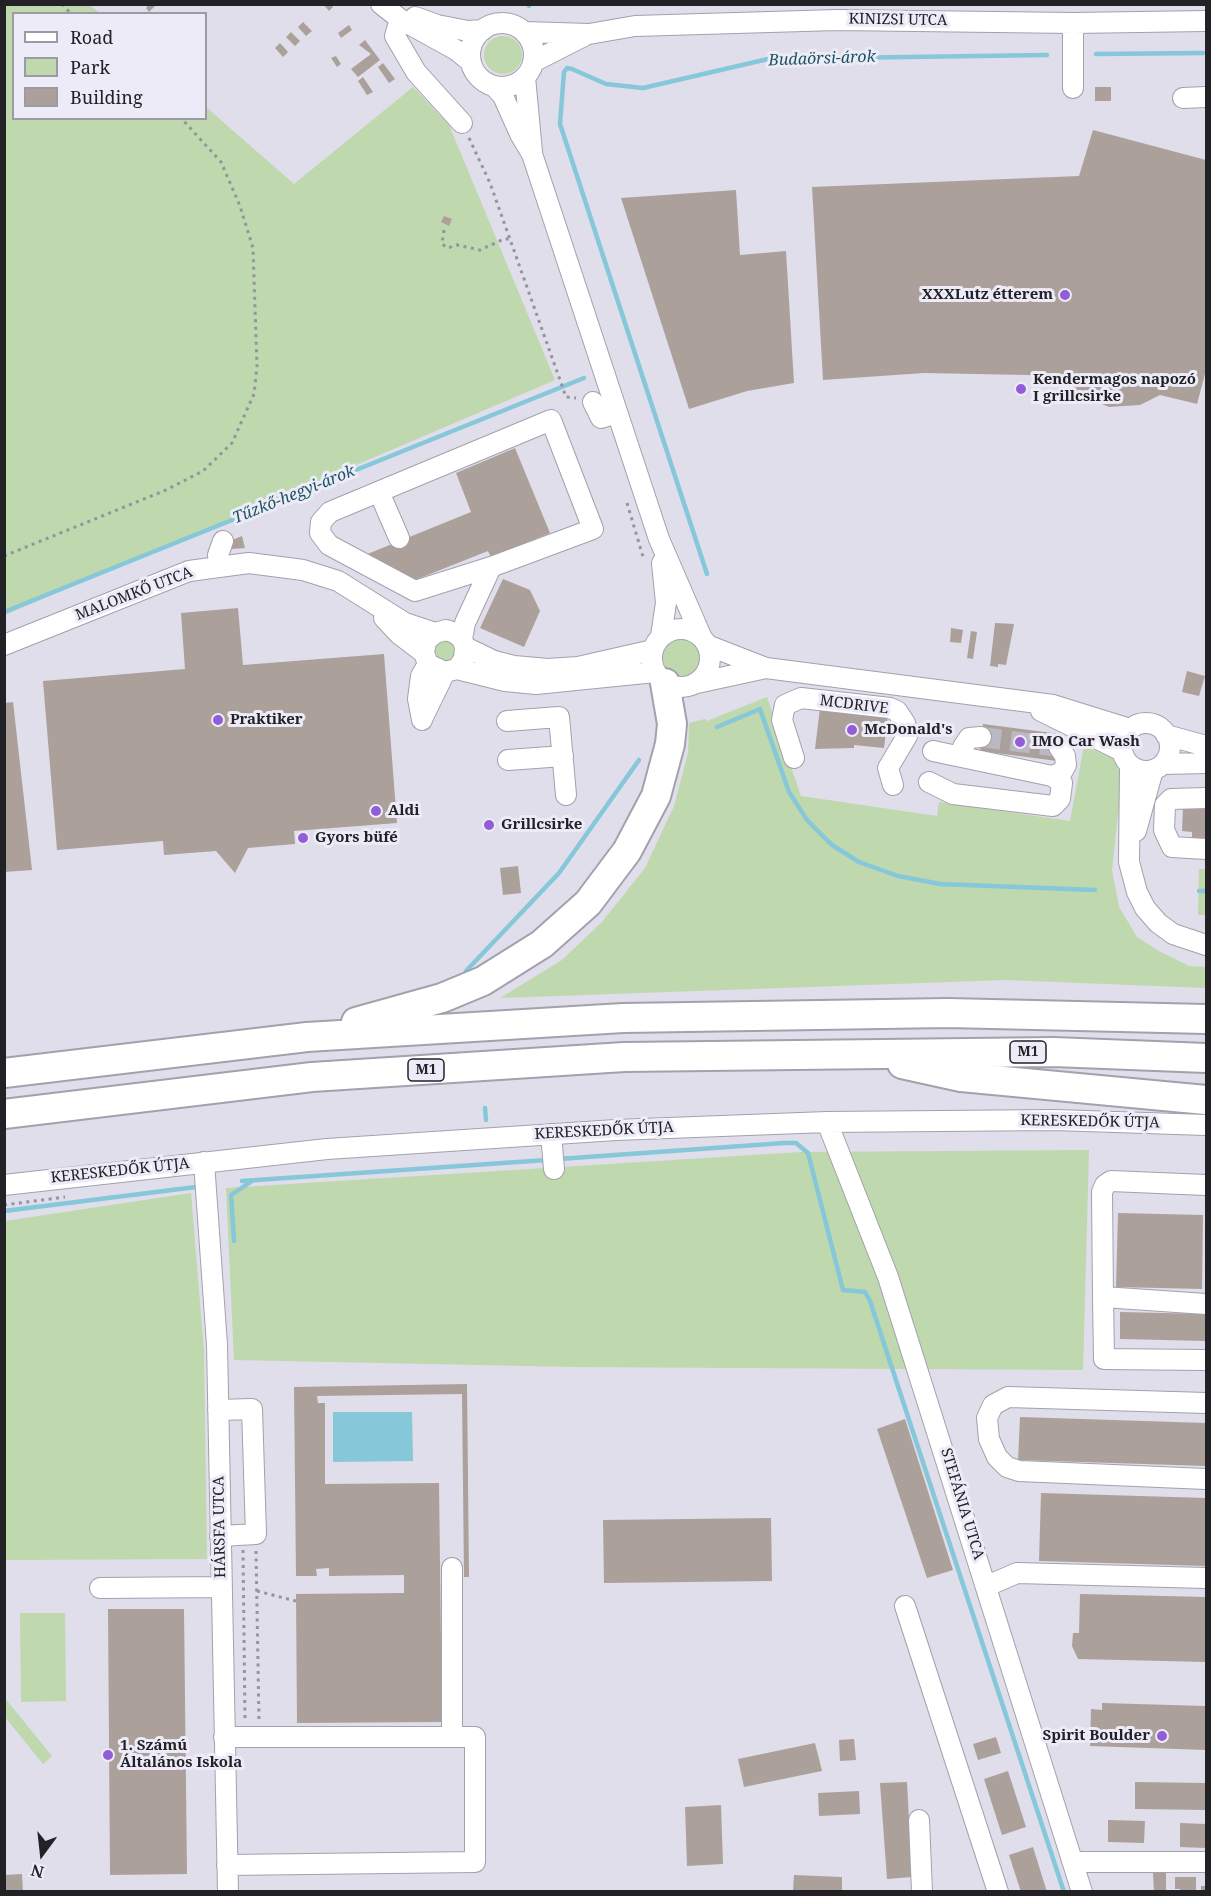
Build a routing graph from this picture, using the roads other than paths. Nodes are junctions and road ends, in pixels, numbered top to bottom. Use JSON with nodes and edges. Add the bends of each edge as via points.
{"nodes":[{"id":1,"x":382,"y":5,"type":"edge"},
{"id":2,"x":400,"y":19,"type":"junction"},
{"id":3,"x":1206,"y":21,"type":"edge"},
{"id":4,"x":1073,"y":23,"type":"junction"},
{"id":5,"x":483,"y":30,"type":"junction"},
{"id":6,"x":524,"y":32,"type":"junction"},
{"id":7,"x":590,"y":34,"type":"junction"},
{"id":8,"x":471,"y":63,"type":"junction"},
{"id":9,"x":529,"y":69,"type":"junction"},
{"id":10,"x":494,"y":86,"type":"junction"},
{"id":11,"x":1073,"y":88,"type":"dead end"},
{"id":12,"x":1206,"y":97,"type":"edge"},
{"id":13,"x":1183,"y":98,"type":"dead end"},
{"id":14,"x":462,"y":123,"type":"road end"},
{"id":15,"x":532,"y":154,"type":"junction"},
{"id":16,"x":593,"y":402,"type":"dead end"},
{"id":17,"x":617,"y":413,"type":"junction"},
{"id":18,"x":379,"y":492,"type":"junction"},
{"id":19,"x":399,"y":538,"type":"dead end"},
{"id":20,"x":659,"y":539,"type":"junction"},
{"id":21,"x":223,"y":541,"type":"dead end"},
{"id":22,"x":219,"y":566,"type":"junction"},
{"id":23,"x":491,"y":567,"type":"junction"},
{"id":24,"x":368,"y":601,"type":"junction"},
{"id":25,"x":456,"y":635,"type":"junction"},
{"id":26,"x":704,"y":640,"type":"junction"},
{"id":27,"x":657,"y":643,"type":"junction"},
{"id":28,"x":4,"y":645,"type":"edge"},
{"id":29,"x":438,"y":664,"type":"junction"},
{"id":30,"x":766,"y":668,"type":"junction"},
{"id":31,"x":660,"y":678,"type":"junction"},
{"id":32,"x":697,"y":683,"type":"junction"},
{"id":33,"x":1017,"y":700,"type":"junction"},
{"id":34,"x":507,"y":721,"type":"dead end"},
{"id":35,"x":1130,"y":729,"type":"junction"},
{"id":36,"x":1166,"y":735,"type":"junction"},
{"id":37,"x":981,"y":737,"type":"dead end"},
{"id":38,"x":1206,"y":746,"type":"edge"},
{"id":39,"x":1059,"y":747,"type":"dead end"},
{"id":40,"x":933,"y":751,"type":"dead end"},
{"id":41,"x":563,"y":756,"type":"junction"},
{"id":42,"x":794,"y":758,"type":"dead end"},
{"id":43,"x":962,"y":758,"type":"junction"},
{"id":44,"x":1126,"y":759,"type":"junction"},
{"id":45,"x":508,"y":760,"type":"dead end"},
{"id":46,"x":1206,"y":763,"type":"edge"},
{"id":47,"x":1158,"y":767,"type":"junction"},
{"id":48,"x":1052,"y":776,"type":"junction"},
{"id":49,"x":929,"y":782,"type":"dead end"},
{"id":50,"x":893,"y":785,"type":"dead end"},
{"id":51,"x":566,"y":795,"type":"dead end"},
{"id":52,"x":1197,"y":797,"type":"edge"},
{"id":53,"x":1206,"y":844,"type":"edge"},
{"id":54,"x":1206,"y":849,"type":"edge"},
{"id":55,"x":1129,"y":862,"type":"junction"},
{"id":56,"x":1206,"y":945,"type":"edge"},
{"id":57,"x":1206,"y":1019,"type":"edge"},
{"id":58,"x":307,"y":1036,"type":"junction"},
{"id":59,"x":850,"y":1052,"type":"junction"},
{"id":60,"x":1206,"y":1058,"type":"edge"},
{"id":61,"x":4,"y":1073,"type":"edge"},
{"id":62,"x":1206,"y":1100,"type":"edge"},
{"id":63,"x":4,"y":1114,"type":"edge"},
{"id":64,"x":826,"y":1122,"type":"junction"},
{"id":65,"x":1206,"y":1125,"type":"edge"},
{"id":66,"x":204,"y":1162,"type":"junction"},
{"id":67,"x":4,"y":1185,"type":"edge"},
{"id":68,"x":1206,"y":1185,"type":"edge"},
{"id":69,"x":1103,"y":1298,"type":"junction"},
{"id":70,"x":1206,"y":1304,"type":"edge"},
{"id":71,"x":1206,"y":1360,"type":"edge"},
{"id":72,"x":1206,"y":1403,"type":"edge"},
{"id":73,"x":218,"y":1410,"type":"junction"},
{"id":74,"x":1206,"y":1479,"type":"edge"},
{"id":75,"x":226,"y":1536,"type":"junction"},
{"id":76,"x":452,"y":1568,"type":"dead end"},
{"id":77,"x":1206,"y":1578,"type":"edge"},
{"id":78,"x":987,"y":1586,"type":"junction"},
{"id":79,"x":222,"y":1587,"type":"junction"},
{"id":80,"x":100,"y":1588,"type":"dead end"},
{"id":81,"x":905,"y":1606,"type":"dead end"},
{"id":82,"x":231,"y":1736,"type":"junction"},
{"id":83,"x":452,"y":1737,"type":"junction"},
{"id":84,"x":919,"y":1820,"type":"dead end"},
{"id":85,"x":1073,"y":1862,"type":"junction"},
{"id":86,"x":1206,"y":1862,"type":"edge"},
{"id":87,"x":227,"y":1865,"type":"junction"},
{"id":88,"x":228,"y":1892,"type":"edge"},
{"id":89,"x":922,"y":1892,"type":"edge"},
{"id":90,"x":998,"y":1892,"type":"edge"},
{"id":91,"x":1082,"y":1892,"type":"edge"}],
"edges":[{"from":1,"to":2,"type":"street"},
{"from":1,"to":5,"type":"street","via":[[437,25]]},
{"from":2,"to":8,"type":"street","via":[[456,50]]},
{"from":2,"to":14,"type":"street","via":[[395,36],[416,72]]},
{"from":3,"to":4,"type":"street","name":"KINIZSI UTCA"},
{"from":4,"to":7,"type":"street","name":"KINIZSI UTCA","via":[[748,21],[635,26]]},
{"from":4,"to":11,"type":"street"},
{"from":5,"to":6,"type":"street","via":[[504,24]]},
{"from":5,"to":8,"type":"street","via":[[472,45]]},
{"from":6,"to":7,"type":"street","name":"KINIZSI UTCA"},
{"from":6,"to":9,"type":"street","via":[[533,49]]},
{"from":7,"to":9,"type":"street","name":"KINIZSI UTCA"},
{"from":8,"to":10,"type":"street","via":[[479,78]]},
{"from":9,"to":10,"type":"street","via":[[511,86]]},
{"from":9,"to":15,"type":"street"},
{"from":10,"to":15,"type":"street"},
{"from":12,"to":13,"type":"street"},
{"from":15,"to":17,"type":"street"},
{"from":16,"to":17,"type":"street","via":[[601,418]]},
{"from":17,"to":20,"type":"street"},
{"from":18,"to":19,"type":"street"},
{"from":18,"to":23,"type":"street","via":[[324,516],[319,527],[322,539],[415,591]]},
{"from":18,"to":23,"type":"street","via":[[551,420],[593,529]]},
{"from":20,"to":26,"type":"street"},
{"from":20,"to":27,"type":"street","via":[[666,603]]},
{"from":21,"to":22,"type":"street"},
{"from":22,"to":24,"type":"street","name":"MALOMKŐ UTCA","via":[[270,564],[303,570],[338,581]]},
{"from":22,"to":28,"type":"street","name":"MALOMKŐ UTCA","via":[[150,584]]},
{"from":23,"to":25,"type":"street"},
{"from":24,"to":25,"type":"street","name":"MALOMKŐ UTCA","via":[[405,623]]},
{"from":24,"to":29,"type":"street","name":"MALOMKŐ UTCA","via":[[399,634]]},
{"from":25,"to":27,"type":"street","name":"MALOMKŐ UTCA","via":[[494,661],[548,669],[578,667]]},
{"from":25,"to":29,"type":"street","via":[[464,659]]},
{"from":25,"to":29,"type":"street","via":[[426,641]]},
{"from":26,"to":27,"type":"street","via":[[681,629]]},
{"from":26,"to":30,"type":"street"},
{"from":26,"to":32,"type":"street","via":[[710,665]]},
{"from":27,"to":31,"type":"street","via":[[652,661]]},
{"from":29,"to":31,"type":"street","name":"MALOMKŐ UTCA","via":[[505,681],[536,684]]},
{"from":30,"to":32,"type":"street"},
{"from":30,"to":33,"type":"street"},
{"from":31,"to":32,"type":"street","via":[[681,688]]},
{"from":31,"to":58,"type":"highway","via":[[672,724],[656,796],[627,850],[574,916],[543,944],[483,981],[442,999]]},
{"from":33,"to":35,"type":"street","via":[[1053,705]]},
{"from":33,"to":44,"type":"street"},
{"from":34,"to":41,"type":"street","via":[[559,717]]},
{"from":35,"to":36,"type":"street","via":[[1148,724]]},
{"from":35,"to":44,"type":"street","via":[[1123,741]]},
{"from":36,"to":38,"type":"street"},
{"from":36,"to":47,"type":"street","via":[[1170,749]]},
{"from":37,"to":43,"type":"street","via":[[969,738]]},
{"from":39,"to":48,"type":"street","via":[[1066,765],[1062,772]]},
{"from":40,"to":43,"type":"street"},
{"from":41,"to":45,"type":"street"},
{"from":41,"to":51,"type":"street"},
{"from":42,"to":50,"type":"street","name":"MCDRIVE","via":[[782,720],[784,705],[801,698],[890,708],[905,723],[907,736],[888,768]]},
{"from":43,"to":48,"type":"street"},
{"from":44,"to":47,"type":"street","via":[[1137,770]]},
{"from":44,"to":55,"type":"street"},
{"from":46,"to":47,"type":"street"},
{"from":47,"to":55,"type":"street"},
{"from":48,"to":49,"type":"street","via":[[1062,783],[1060,799],[1053,806],[953,794]]},
{"from":52,"to":53,"type":"street","via":[[1172,810],[1172,829],[1178,839],[1187,843]]},
{"from":52,"to":54,"type":"street","via":[[1171,799],[1165,805],[1164,830],[1172,847]]},
{"from":55,"to":56,"type":"street","via":[[1141,900],[1158,923],[1173,934]]},
{"from":57,"to":58,"type":"highway","via":[[948,1013],[623,1018]]},
{"from":58,"to":61,"type":"highway"},
{"from":59,"to":60,"type":"highway","number":"M1","via":[[1054,1052]]},
{"from":59,"to":62,"type":"highway","via":[[962,1077]]},
{"from":59,"to":63,"type":"highway","number":"M1","via":[[624,1057],[312,1077]]},
{"from":64,"to":65,"type":"street","name":"KERESKEDŐK ÚTJA","via":[[1055,1120]]},
{"from":64,"to":66,"type":"street","name":"KERESKEDŐK ÚTJA","via":[[553,1151],[327,1149]]},
{"from":64,"to":78,"type":"street","name":"STEFÁNIA UTCA","via":[[888,1277]]},
{"from":66,"to":67,"type":"street","name":"KERESKEDŐK ÚTJA"},
{"from":66,"to":73,"type":"street","name":"HÁRSFA UTCA"},
{"from":68,"to":69,"type":"street","via":[[1111,1181],[1105,1185]]},
{"from":69,"to":70,"type":"street"},
{"from":69,"to":71,"type":"street","via":[[1104,1359]]},
{"from":72,"to":74,"type":"street","via":[[1008,1397],[993,1405],[987,1418],[997,1457],[1007,1467],[1019,1471]]},
{"from":73,"to":75,"type":"street","name":"HÁRSFA UTCA"},
{"from":73,"to":75,"type":"street","via":[[252,1410],[256,1534]]},
{"from":75,"to":79,"type":"street","name":"HÁRSFA UTCA"},
{"from":76,"to":83,"type":"street"},
{"from":77,"to":78,"type":"street","via":[[1017,1573]]},
{"from":78,"to":85,"type":"street","name":"STEFÁNIA UTCA"},
{"from":79,"to":80,"type":"street"},
{"from":79,"to":82,"type":"street","name":"HÁRSFA UTCA"},
{"from":81,"to":90,"type":"street"},
{"from":82,"to":83,"type":"street"},
{"from":82,"to":87,"type":"street","name":"HÁRSFA UTCA"},
{"from":83,"to":87,"type":"street","via":[[475,1737],[475,1862]]},
{"from":84,"to":89,"type":"street"},
{"from":85,"to":86,"type":"street"},
{"from":85,"to":91,"type":"street","name":"STEFÁNIA UTCA"},
{"from":87,"to":88,"type":"street","name":"HÁRSFA UTCA"}]}
